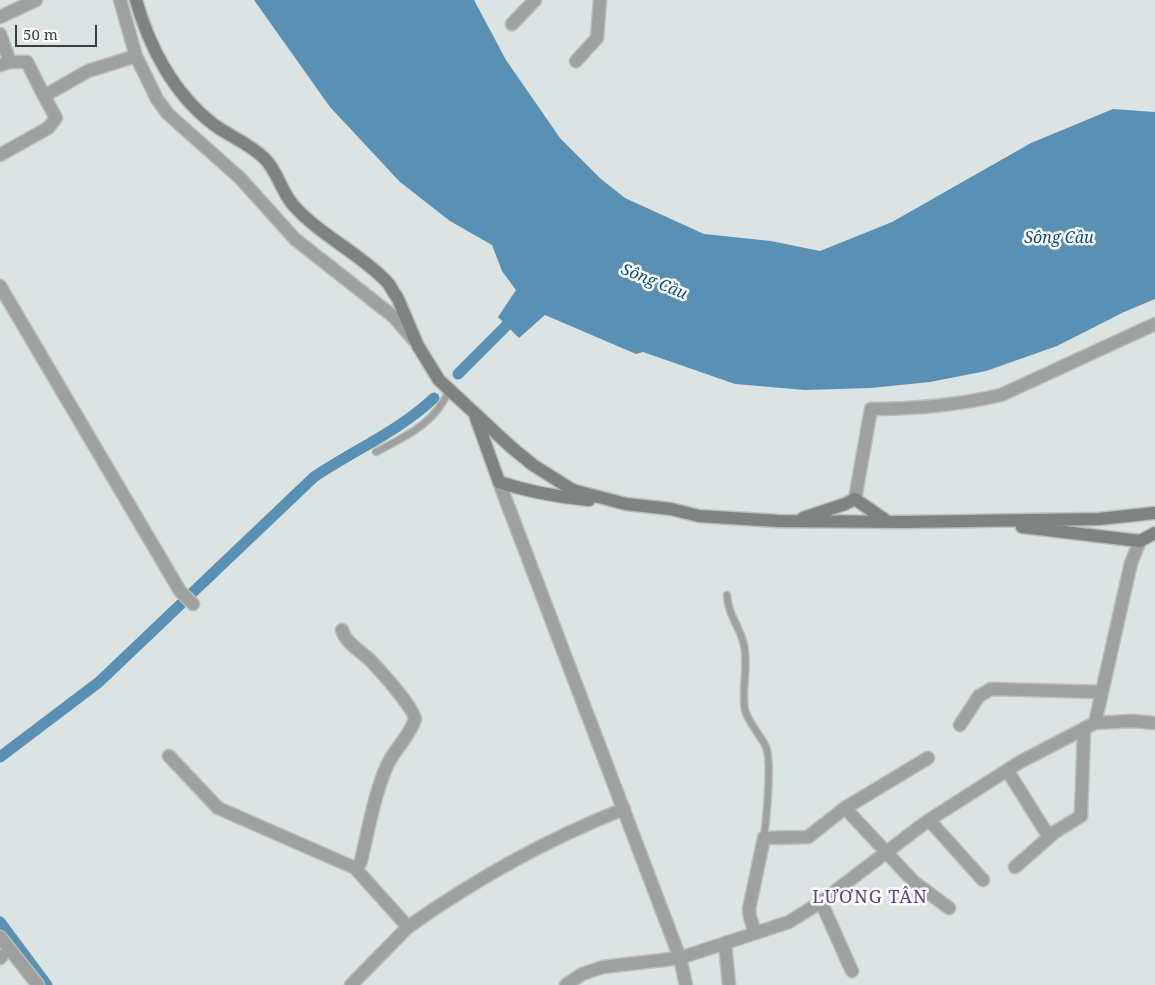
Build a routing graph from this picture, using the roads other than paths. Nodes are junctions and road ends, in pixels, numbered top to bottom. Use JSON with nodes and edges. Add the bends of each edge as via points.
{"nodes":[{"id":1,"x":36,"y":0,"type":"edge"},
{"id":2,"x":120,"y":0,"type":"edge"},
{"id":3,"x":136,"y":0,"type":"edge"},
{"id":4,"x":535,"y":0,"type":"edge"},
{"id":5,"x":600,"y":0,"type":"edge"},
{"id":6,"x":0,"y":17,"type":"edge"},
{"id":7,"x":512,"y":24,"type":"dead end"},
{"id":8,"x":0,"y":34,"type":"edge"},
{"id":9,"x":136,"y":56,"type":"junction"},
{"id":10,"x":576,"y":61,"type":"dead end"},
{"id":11,"x":5,"y":64,"type":"edge"},
{"id":12,"x":44,"y":96,"type":"junction"},
{"id":13,"x":0,"y":155,"type":"edge"},
{"id":14,"x":0,"y":286,"type":"edge"},
{"id":15,"x":1155,"y":324,"type":"edge"},
{"id":16,"x":418,"y":346,"type":"junction"},
{"id":17,"x":449,"y":390,"type":"junction"},
{"id":18,"x":475,"y":415,"type":"junction"},
{"id":19,"x":376,"y":452,"type":"dead end"},
{"id":20,"x":500,"y":482,"type":"junction"},
{"id":21,"x":855,"y":499,"type":"junction"},
{"id":22,"x":626,"y":504,"type":"junction"},
{"id":23,"x":1155,"y":513,"type":"edge"},
{"id":24,"x":796,"y":521,"type":"junction"},
{"id":25,"x":990,"y":521,"type":"junction"},
{"id":26,"x":888,"y":522,"type":"junction"},
{"id":27,"x":1155,"y":533,"type":"edge"},
{"id":28,"x":1140,"y":540,"type":"junction"},
{"id":29,"x":727,"y":595,"type":"dead end"},
{"id":30,"x":193,"y":604,"type":"dead end"},
{"id":31,"x":342,"y":630,"type":"dead end"},
{"id":32,"x":1102,"y":692,"type":"junction"},
{"id":33,"x":1155,"y":723,"type":"edge"},
{"id":34,"x":960,"y":725,"type":"dead end"},
{"id":35,"x":1089,"y":726,"type":"junction"},
{"id":36,"x":169,"y":756,"type":"dead end"},
{"id":37,"x":928,"y":758,"type":"dead end"},
{"id":38,"x":1007,"y":770,"type":"junction"},
{"id":39,"x":845,"y":808,"type":"junction"},
{"id":40,"x":624,"y":809,"type":"junction"},
{"id":41,"x":929,"y":820,"type":"junction"},
{"id":42,"x":1049,"y":837,"type":"junction"},
{"id":43,"x":764,"y":838,"type":"junction"},
{"id":44,"x":886,"y":851,"type":"junction"},
{"id":45,"x":1015,"y":867,"type":"dead end"},
{"id":46,"x":357,"y":869,"type":"junction"},
{"id":47,"x":983,"y":880,"type":"dead end"},
{"id":48,"x":821,"y":902,"type":"junction"},
{"id":49,"x":949,"y":908,"type":"dead end"},
{"id":50,"x":408,"y":927,"type":"junction"},
{"id":51,"x":756,"y":933,"type":"junction"},
{"id":52,"x":0,"y":937,"type":"edge"},
{"id":53,"x":724,"y":943,"type":"junction"},
{"id":54,"x":680,"y":958,"type":"junction"},
{"id":55,"x":852,"y":971,"type":"dead end"},
{"id":56,"x":583,"y":980,"type":"edge"},
{"id":57,"x":38,"y":985,"type":"edge"},
{"id":58,"x":351,"y":985,"type":"edge"},
{"id":59,"x":566,"y":985,"type":"edge"},
{"id":60,"x":686,"y":985,"type":"edge"},
{"id":61,"x":729,"y":985,"type":"edge"}],
"edges":[{"from":1,"to":6,"type":"street"},
{"from":2,"to":9,"type":"street"},
{"from":3,"to":16,"type":"main road","via":[[156,54],[185,96],[206,119],[265,158],[294,206],[388,283]]},
{"from":4,"to":7,"type":"street"},
{"from":5,"to":10,"type":"street","via":[[597,38]]},
{"from":8,"to":11,"type":"street"},
{"from":9,"to":12,"type":"street","via":[[88,71]]},
{"from":9,"to":16,"type":"street","via":[[157,99],[174,120],[240,178],[295,239],[394,317]]},
{"from":11,"to":12,"type":"street","via":[[27,62]]},
{"from":12,"to":13,"type":"street","via":[[56,118],[48,128]]},
{"from":14,"to":30,"type":"street","via":[[170,574]]},
{"from":15,"to":21,"type":"street","via":[[1001,395],[936,406],[871,409]]},
{"from":16,"to":17,"type":"main road"},
{"from":17,"to":18,"type":"main road"},
{"from":17,"to":19,"type":"lane","via":[[429,420]]},
{"from":18,"to":20,"type":"main road"},
{"from":18,"to":22,"type":"main road","via":[[533,465],[570,489]]},
{"from":20,"to":22,"type":"main road","via":[[557,497]]},
{"from":20,"to":40,"type":"street"},
{"from":21,"to":24,"type":"main road"},
{"from":21,"to":26,"type":"main road"},
{"from":22,"to":24,"type":"main road","via":[[699,516]]},
{"from":23,"to":25,"type":"main road","via":[[1099,519]]},
{"from":24,"to":26,"type":"main road"},
{"from":25,"to":26,"type":"main road"},
{"from":25,"to":28,"type":"main road"},
{"from":27,"to":28,"type":"main road"},
{"from":28,"to":32,"type":"street","via":[[1131,563]]},
{"from":29,"to":43,"type":"lane","via":[[728,608],[740,632],[746,655],[746,711],[768,753]]},
{"from":31,"to":46,"type":"street","via":[[411,708],[415,718],[384,770]]},
{"from":32,"to":34,"type":"street","via":[[991,689],[979,696]]},
{"from":32,"to":35,"type":"street"},
{"from":33,"to":35,"type":"street","via":[[1132,721]]},
{"from":35,"to":38,"type":"street"},
{"from":35,"to":42,"type":"street","via":[[1082,814]]},
{"from":36,"to":46,"type":"street","via":[[218,808]]},
{"from":37,"to":39,"type":"street"},
{"from":38,"to":41,"type":"street"},
{"from":38,"to":42,"type":"street"},
{"from":39,"to":43,"type":"street","via":[[808,837]]},
{"from":39,"to":44,"type":"street"},
{"from":40,"to":50,"type":"street","via":[[513,860],[473,882]]},
{"from":40,"to":54,"type":"street"},
{"from":41,"to":44,"type":"street"},
{"from":41,"to":47,"type":"street"},
{"from":42,"to":45,"type":"street"},
{"from":43,"to":51,"type":"street","via":[[749,909]]},
{"from":44,"to":48,"type":"street"},
{"from":44,"to":49,"type":"street","via":[[914,882]]},
{"from":46,"to":50,"type":"street"},
{"from":48,"to":51,"type":"street","via":[[789,922]]},
{"from":48,"to":55,"type":"street"},
{"from":50,"to":58,"type":"street"},
{"from":51,"to":53,"type":"street"},
{"from":52,"to":57,"type":"street"},
{"from":53,"to":54,"type":"street"},
{"from":53,"to":61,"type":"street"},
{"from":54,"to":56,"type":"street","via":[[603,967]]},
{"from":54,"to":60,"type":"street"},
{"from":56,"to":59,"type":"street"}]}
